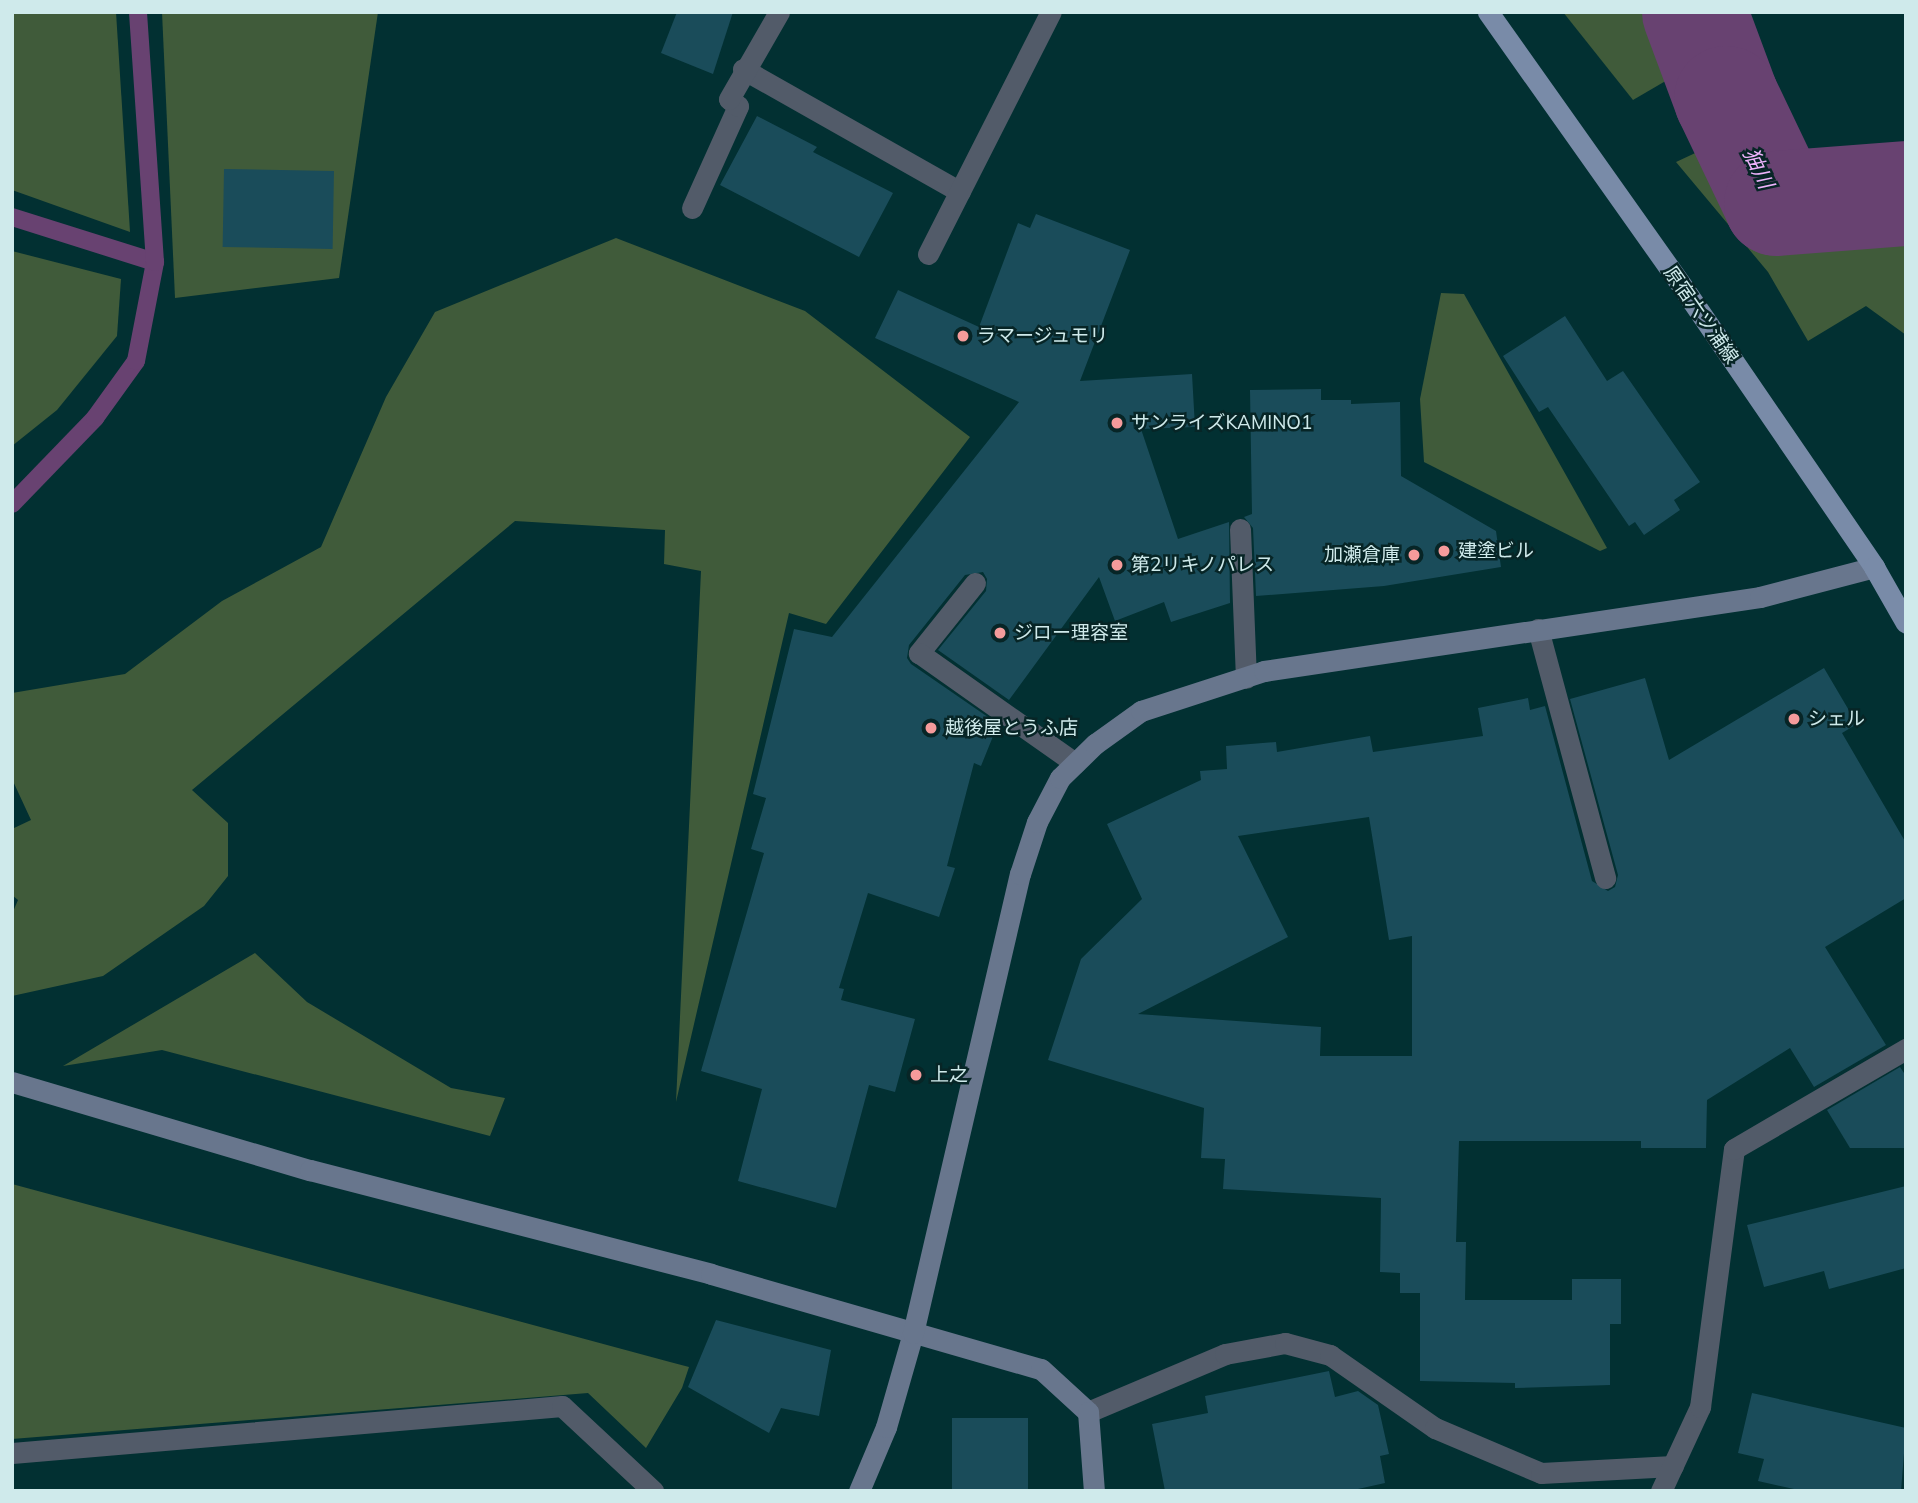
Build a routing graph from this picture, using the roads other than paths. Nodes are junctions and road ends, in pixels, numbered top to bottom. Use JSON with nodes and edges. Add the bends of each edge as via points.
{"nodes":[{"id":1,"x":779,"y":12,"type":"edge"},
{"id":2,"x":1051,"y":12,"type":"edge"},
{"id":3,"x":1488,"y":12,"type":"edge"},
{"id":4,"x":743,"y":69,"type":"junction"},
{"id":5,"x":960,"y":192,"type":"junction"},
{"id":6,"x":692,"y":208,"type":"dead end"},
{"id":7,"x":928,"y":254,"type":"dead end"},
{"id":8,"x":1240,"y":529,"type":"dead end"},
{"id":9,"x":1874,"y":568,"type":"junction"},
{"id":10,"x":975,"y":583,"type":"dead end"},
{"id":11,"x":1906,"y":623,"type":"edge"},
{"id":12,"x":1538,"y":629,"type":"junction"},
{"id":13,"x":1245,"y":678,"type":"junction"},
{"id":14,"x":1075,"y":763,"type":"junction"},
{"id":15,"x":1605,"y":878,"type":"dead end"},
{"id":16,"x":1906,"y":1049,"type":"edge"},
{"id":17,"x":12,"y":1082,"type":"edge"},
{"id":18,"x":914,"y":1333,"type":"junction"},
{"id":19,"x":1088,"y":1412,"type":"junction"},
{"id":20,"x":12,"y":1453,"type":"edge"},
{"id":21,"x":1673,"y":1465,"type":"junction"},
{"id":22,"x":653,"y":1491,"type":"edge"},
{"id":23,"x":859,"y":1491,"type":"edge"},
{"id":24,"x":1094,"y":1491,"type":"edge"},
{"id":25,"x":1661,"y":1491,"type":"edge"}],
"edges":[{"from":1,"to":4,"type":"street"},
{"from":2,"to":5,"type":"street"},
{"from":3,"to":9,"type":"main road","name":"原宿六ツ浦線"},
{"from":4,"to":5,"type":"street"},
{"from":4,"to":6,"type":"street","via":[[729,99],[738,106]]},
{"from":5,"to":7,"type":"street"},
{"from":8,"to":13,"type":"street"},
{"from":9,"to":11,"type":"main road","name":"原宿六ツ浦線"},
{"from":9,"to":12,"type":"street","via":[[1760,597]]},
{"from":10,"to":14,"type":"street","via":[[919,653]]},
{"from":12,"to":13,"type":"street","via":[[1264,671]]},
{"from":12,"to":15,"type":"street"},
{"from":13,"to":14,"type":"street","via":[[1142,711]]},
{"from":14,"to":18,"type":"street","via":[[1060,778],[1037,822],[1020,874]]},
{"from":16,"to":21,"type":"street","via":[[1734,1149],[1700,1407]]},
{"from":17,"to":18,"type":"street","via":[[310,1170]]},
{"from":18,"to":19,"type":"street","via":[[1041,1368]]},
{"from":18,"to":23,"type":"street","via":[[886,1427]]},
{"from":19,"to":21,"type":"street","via":[[1225,1354],[1285,1343],[1330,1355],[1435,1428],[1541,1473]]},
{"from":19,"to":24,"type":"street"},
{"from":20,"to":22,"type":"street","via":[[562,1406]]},
{"from":21,"to":25,"type":"street"}]}
